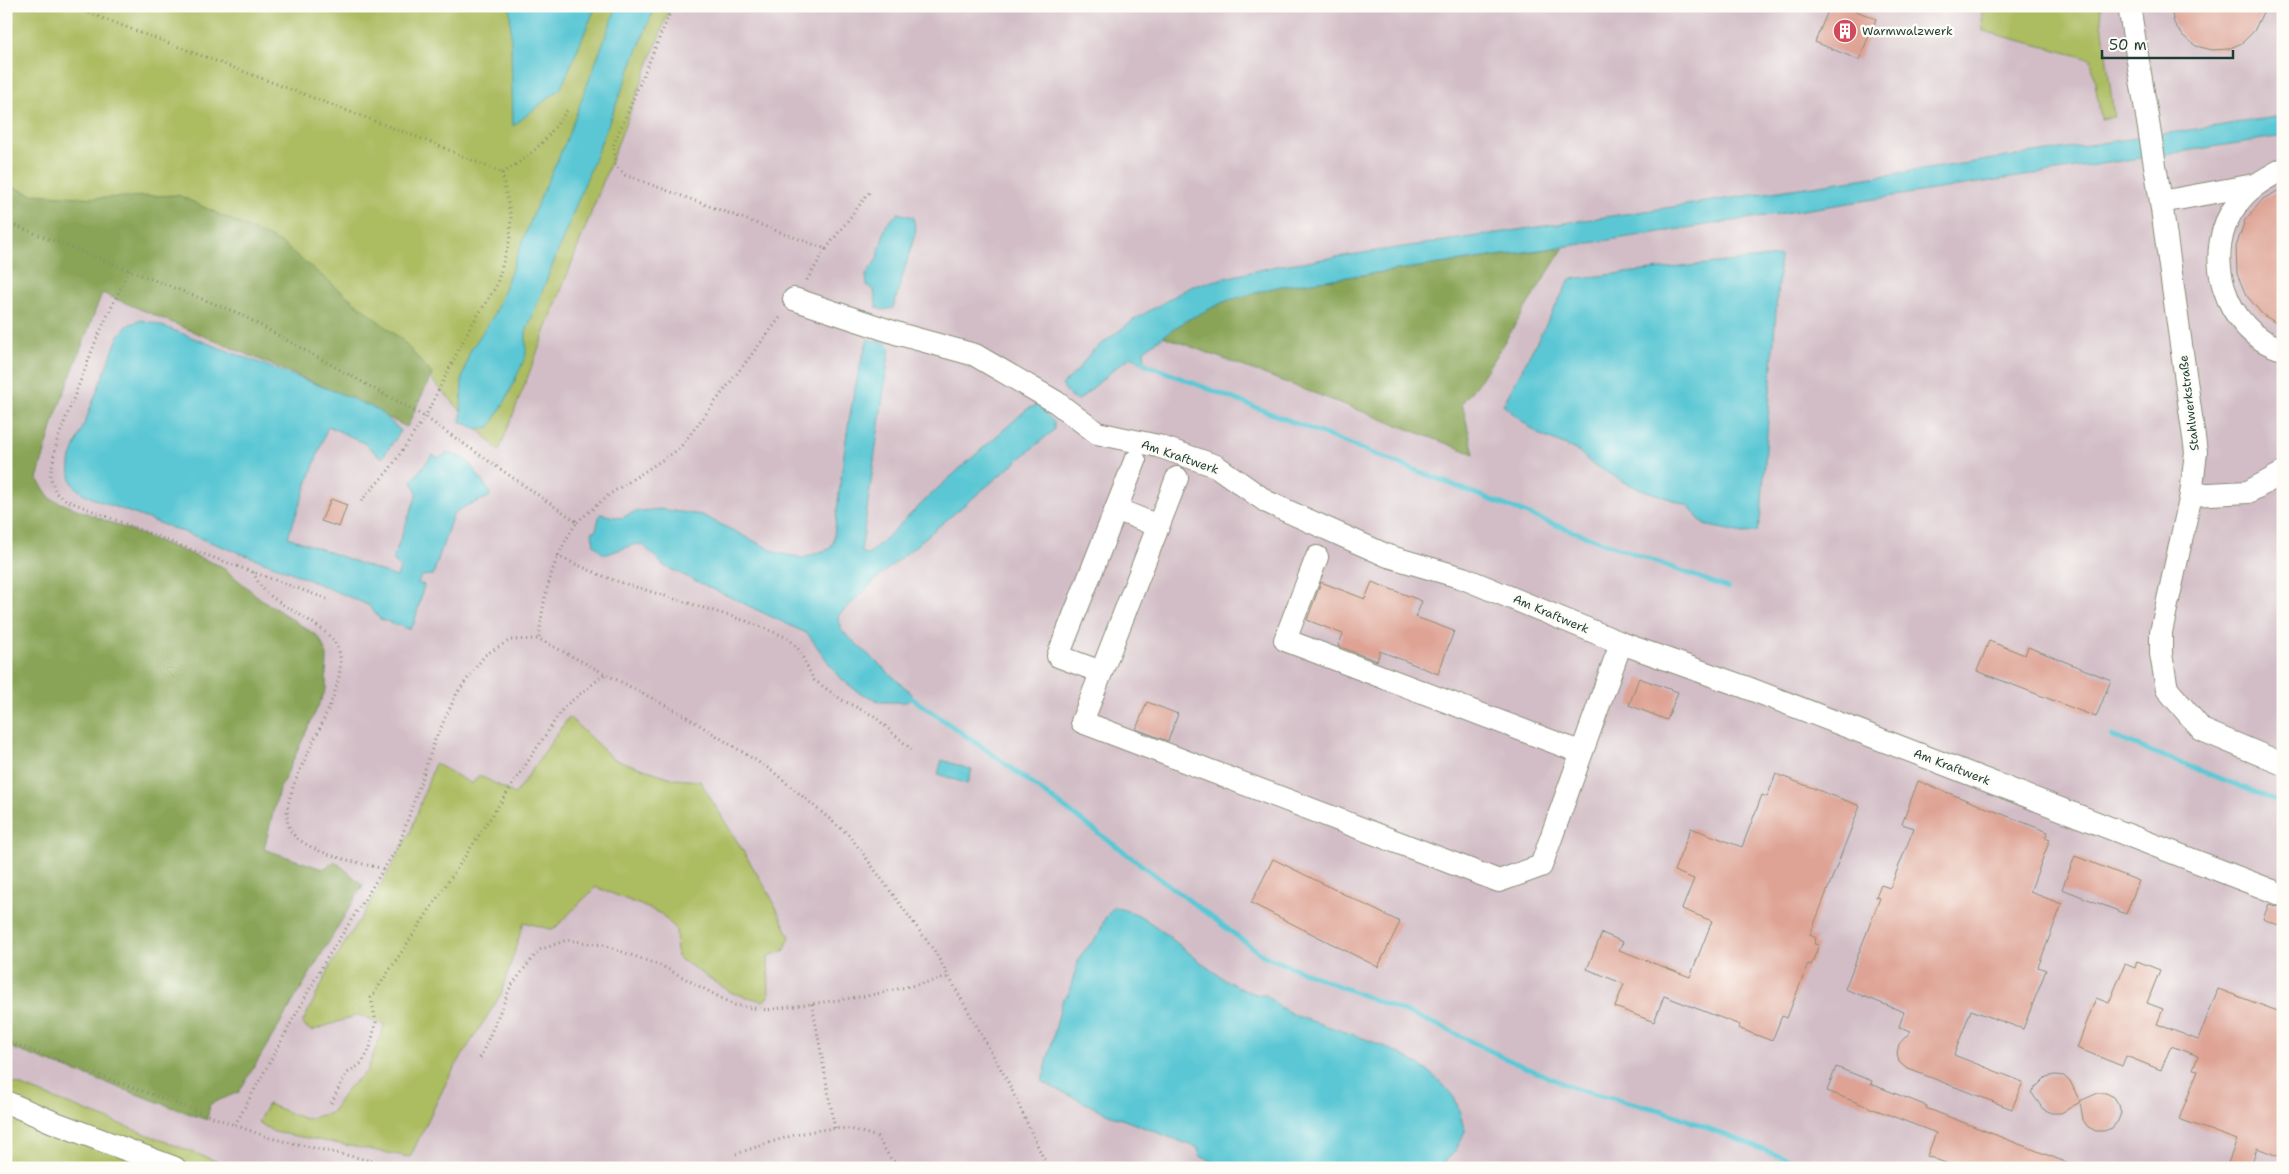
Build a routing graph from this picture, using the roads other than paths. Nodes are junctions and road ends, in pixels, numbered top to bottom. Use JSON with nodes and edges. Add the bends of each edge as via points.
{"nodes":[{"id":1,"x":2129,"y":6,"type":"edge"},
{"id":2,"x":2283,"y":170,"type":"edge"},
{"id":3,"x":2254,"y":186,"type":"junction"},
{"id":4,"x":2161,"y":202,"type":"junction"},
{"id":5,"x":794,"y":299,"type":"road end"},
{"id":6,"x":2283,"y":349,"type":"edge"},
{"id":7,"x":1135,"y":461,"type":"dead end"},
{"id":8,"x":2283,"y":473,"type":"edge"},
{"id":9,"x":1177,"y":478,"type":"dead end"},
{"id":10,"x":2191,"y":494,"type":"junction"},
{"id":11,"x":1116,"y":509,"type":"junction"},
{"id":12,"x":1158,"y":526,"type":"junction"},
{"id":13,"x":1317,"y":557,"type":"dead end"},
{"id":14,"x":1621,"y":643,"type":"junction"},
{"id":15,"x":1101,"y":672,"type":"junction"},
{"id":16,"x":1580,"y":752,"type":"junction"},
{"id":17,"x":2283,"y":764,"type":"edge"},
{"id":18,"x":2283,"y":894,"type":"edge"},
{"id":19,"x":6,"y":1102,"type":"edge"},
{"id":20,"x":175,"y":1168,"type":"edge"}],
"edges":[{"from":1,"to":4,"type":"street","name":"Stahlwerkstraße"},
{"from":2,"to":3,"type":"street"},
{"from":3,"to":4,"type":"street"},
{"from":3,"to":6,"type":"street","via":[[2236,205],[2222,235],[2219,268],[2227,300],[2246,327]]},
{"from":4,"to":10,"type":"street","name":"Stahlwerkstraße","via":[[2196,452]]},
{"from":5,"to":14,"type":"street","name":"Am Kraftwerk","via":[[975,355],[1056,402],[1097,433],[1158,446],[1216,466],[1267,502],[1388,556],[1463,578]]},
{"from":7,"to":11,"type":"street"},
{"from":8,"to":10,"type":"street","via":[[2248,492]]},
{"from":9,"to":12,"type":"street"},
{"from":10,"to":17,"type":"street","name":"Stahlwerkstraße","via":[[2161,632],[2167,688],[2202,730]]},
{"from":11,"to":12,"type":"street"},
{"from":11,"to":15,"type":"street","via":[[1058,656]]},
{"from":12,"to":15,"type":"street"},
{"from":13,"to":16,"type":"street","via":[[1285,640]]},
{"from":14,"to":16,"type":"street"},
{"from":14,"to":18,"type":"street","name":"Am Kraftwerk"},
{"from":15,"to":16,"type":"street","via":[[1082,722],[1499,881],[1541,866]]},
{"from":19,"to":20,"type":"street"}]}
